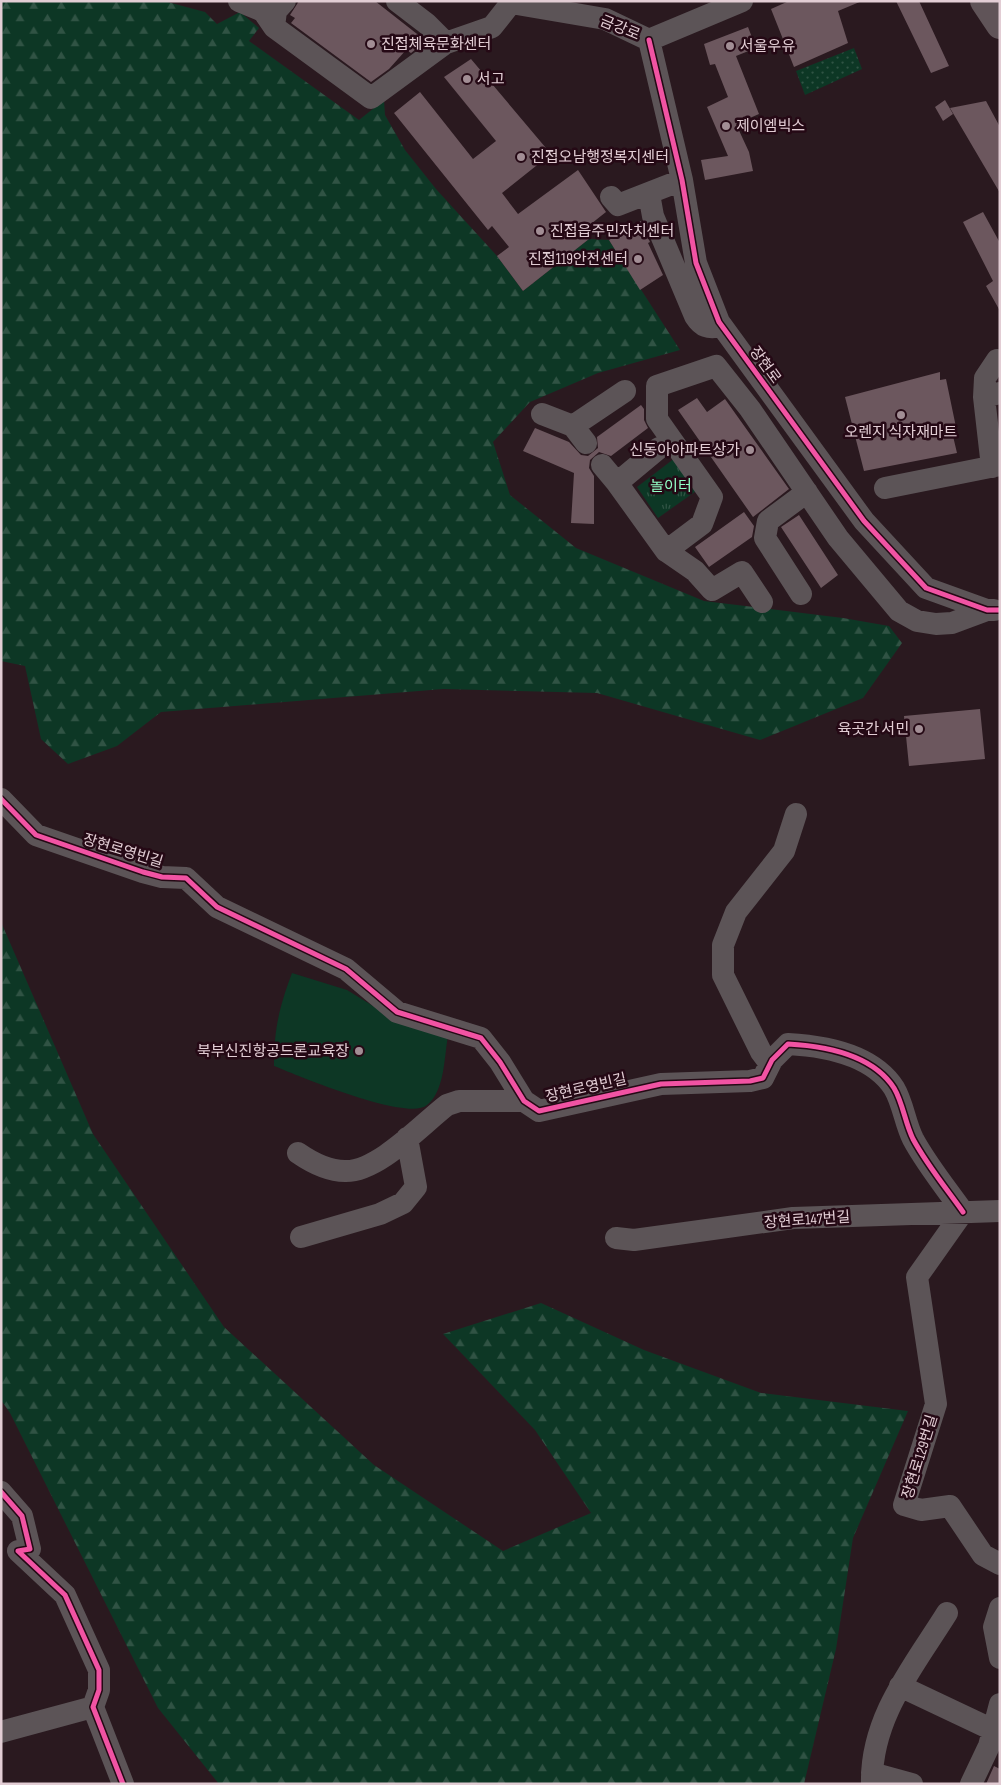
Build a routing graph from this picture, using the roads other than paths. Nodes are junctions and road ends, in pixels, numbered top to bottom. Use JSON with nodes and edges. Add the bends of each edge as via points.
{"nodes":[{"id":1,"x":239,"y":1,"type":"edge"},
{"id":2,"x":285,"y":1,"type":"edge"},
{"id":3,"x":397,"y":1,"type":"edge"},
{"id":4,"x":742,"y":1,"type":"edge"},
{"id":5,"x":984,"y":1,"type":"edge"},
{"id":6,"x":601,"y":10,"type":"edge"},
{"id":7,"x":1000,"y":25,"type":"edge"},
{"id":8,"x":274,"y":26,"type":"junction"},
{"id":9,"x":649,"y":40,"type":"junction"},
{"id":10,"x":446,"y":43,"type":"junction"},
{"id":11,"x":682,"y":180,"type":"junction"},
{"id":12,"x":649,"y":194,"type":"junction"},
{"id":13,"x":611,"y":197,"type":"dead end"},
{"id":14,"x":722,"y":326,"type":"junction"},
{"id":15,"x":997,"y":360,"type":"dead end"},
{"id":16,"x":625,"y":391,"type":"dead end"},
{"id":17,"x":992,"y":395,"type":"edge"},
{"id":18,"x":542,"y":414,"type":"dead end"},
{"id":19,"x":659,"y":448,"type":"dead end"},
{"id":20,"x":602,"y":464,"type":"dead end"},
{"id":21,"x":996,"y":466,"type":"edge"},
{"id":22,"x":617,"y":483,"type":"junction"},
{"id":23,"x":885,"y":488,"type":"dead end"},
{"id":24,"x":807,"y":492,"type":"junction"},
{"id":25,"x":666,"y":551,"type":"junction"},
{"id":26,"x":801,"y":594,"type":"dead end"},
{"id":27,"x":762,"y":602,"type":"dead end"},
{"id":28,"x":993,"y":610,"type":"edge"},
{"id":29,"x":1,"y":799,"type":"edge"},
{"id":30,"x":796,"y":814,"type":"dead end"},
{"id":31,"x":770,"y":1064,"type":"junction"},
{"id":32,"x":524,"y":1102,"type":"junction"},
{"id":33,"x":408,"y":1138,"type":"junction"},
{"id":34,"x":298,"y":1153,"type":"dead end"},
{"id":35,"x":1000,"y":1211,"type":"edge"},
{"id":36,"x":963,"y":1212,"type":"junction"},
{"id":37,"x":301,"y":1237,"type":"dead end"},
{"id":38,"x":616,"y":1238,"type":"dead end"},
{"id":39,"x":1,"y":1492,"type":"edge"},
{"id":40,"x":9,"y":1552,"type":"edge"},
{"id":41,"x":1000,"y":1564,"type":"edge"},
{"id":42,"x":1000,"y":1608,"type":"edge"},
{"id":43,"x":947,"y":1613,"type":"dead end"},
{"id":44,"x":1000,"y":1658,"type":"edge"},
{"id":45,"x":900,"y":1686,"type":"junction"},
{"id":46,"x":1000,"y":1704,"type":"edge"},
{"id":47,"x":93,"y":1707,"type":"junction"},
{"id":48,"x":993,"y":1730,"type":"junction"},
{"id":49,"x":1,"y":1732,"type":"edge"},
{"id":50,"x":872,"y":1778,"type":"edge"},
{"id":51,"x":123,"y":1784,"type":"edge"},
{"id":52,"x":912,"y":1784,"type":"edge"},
{"id":53,"x":971,"y":1784,"type":"edge"}],
"edges":[{"from":1,"to":8,"type":"street","via":[[263,11]]},
{"from":2,"to":8,"type":"street","via":[[276,11]]},
{"from":3,"to":10,"type":"street"},
{"from":4,"to":9,"type":"street","name":"금강로"},
{"from":5,"to":7,"type":"main road"},
{"from":6,"to":9,"type":"street","name":"금강로"},
{"from":6,"to":10,"type":"street","name":"금강로","via":[[510,3],[492,27]]},
{"from":8,"to":10,"type":"street","via":[[371,98]]},
{"from":9,"to":11,"type":"street","name":"장현로"},
{"from":11,"to":12,"type":"street"},
{"from":11,"to":14,"type":"street","name":"장현로","via":[[696,263]]},
{"from":12,"to":13,"type":"street","via":[[618,205]]},
{"from":12,"to":14,"type":"street","via":[[653,216],[695,316],[705,327]]},
{"from":14,"to":28,"type":"street","name":"장현로","via":[[864,521],[926,588]]},
{"from":15,"to":17,"type":"street","via":[[985,378]]},
{"from":16,"to":18,"type":"street","via":[[580,435]]},
{"from":17,"to":21,"type":"street"},
{"from":19,"to":22,"type":"street"},
{"from":20,"to":22,"type":"street"},
{"from":21,"to":23,"type":"street"},
{"from":22,"to":25,"type":"street"},
{"from":24,"to":25,"type":"street","via":[[750,408],[716,366],[657,386],[657,419],[712,497],[702,524]]},
{"from":24,"to":26,"type":"street","via":[[768,521],[765,538]]},
{"from":24,"to":28,"type":"street","via":[[838,538],[899,611],[916,620],[936,624],[952,623]]},
{"from":25,"to":27,"type":"street","via":[[695,571],[712,590],[742,572]]},
{"from":29,"to":32,"type":"street","name":"장현로영빈길","via":[[36,835],[143,872],[186,878],[216,907],[346,969],[396,1012],[481,1038]]},
{"from":30,"to":31,"type":"street","via":[[784,851],[736,912],[723,945],[723,975]]},
{"from":31,"to":32,"type":"street","name":"장현로영빈길","via":[[763,1078],[750,1081],[661,1084],[540,1111]]},
{"from":31,"to":36,"type":"street","name":"장현로영빈길","via":[[788,1044],[810,1045],[853,1055],[876,1070],[894,1088],[912,1137]]},
{"from":32,"to":33,"type":"street","via":[[460,1101],[447,1105]]},
{"from":33,"to":34,"type":"street","via":[[359,1170],[344,1172],[310,1161]]},
{"from":33,"to":37,"type":"street","via":[[416,1187],[403,1203],[380,1214]]},
{"from":35,"to":36,"type":"street","name":"장현로147번길"},
{"from":36,"to":38,"type":"street","name":"장현로147번길","via":[[793,1218],[634,1240]]},
{"from":36,"to":41,"type":"street","name":"장현로129번길","via":[[917,1277],[936,1404],[904,1504],[922,1510],[950,1506],[983,1555]]},
{"from":39,"to":40,"type":"street","via":[[22,1516],[30,1549]]},
{"from":40,"to":47,"type":"street","via":[[66,1595],[99,1670],[99,1690]]},
{"from":42,"to":44,"type":"street","via":[[994,1628]]},
{"from":43,"to":45,"type":"street"},
{"from":45,"to":48,"type":"street"},
{"from":45,"to":50,"type":"street","via":[[885,1714]]},
{"from":46,"to":48,"type":"street"},
{"from":47,"to":49,"type":"street"},
{"from":47,"to":51,"type":"street"},
{"from":48,"to":53,"type":"street"},
{"from":50,"to":52,"type":"street"}]}
